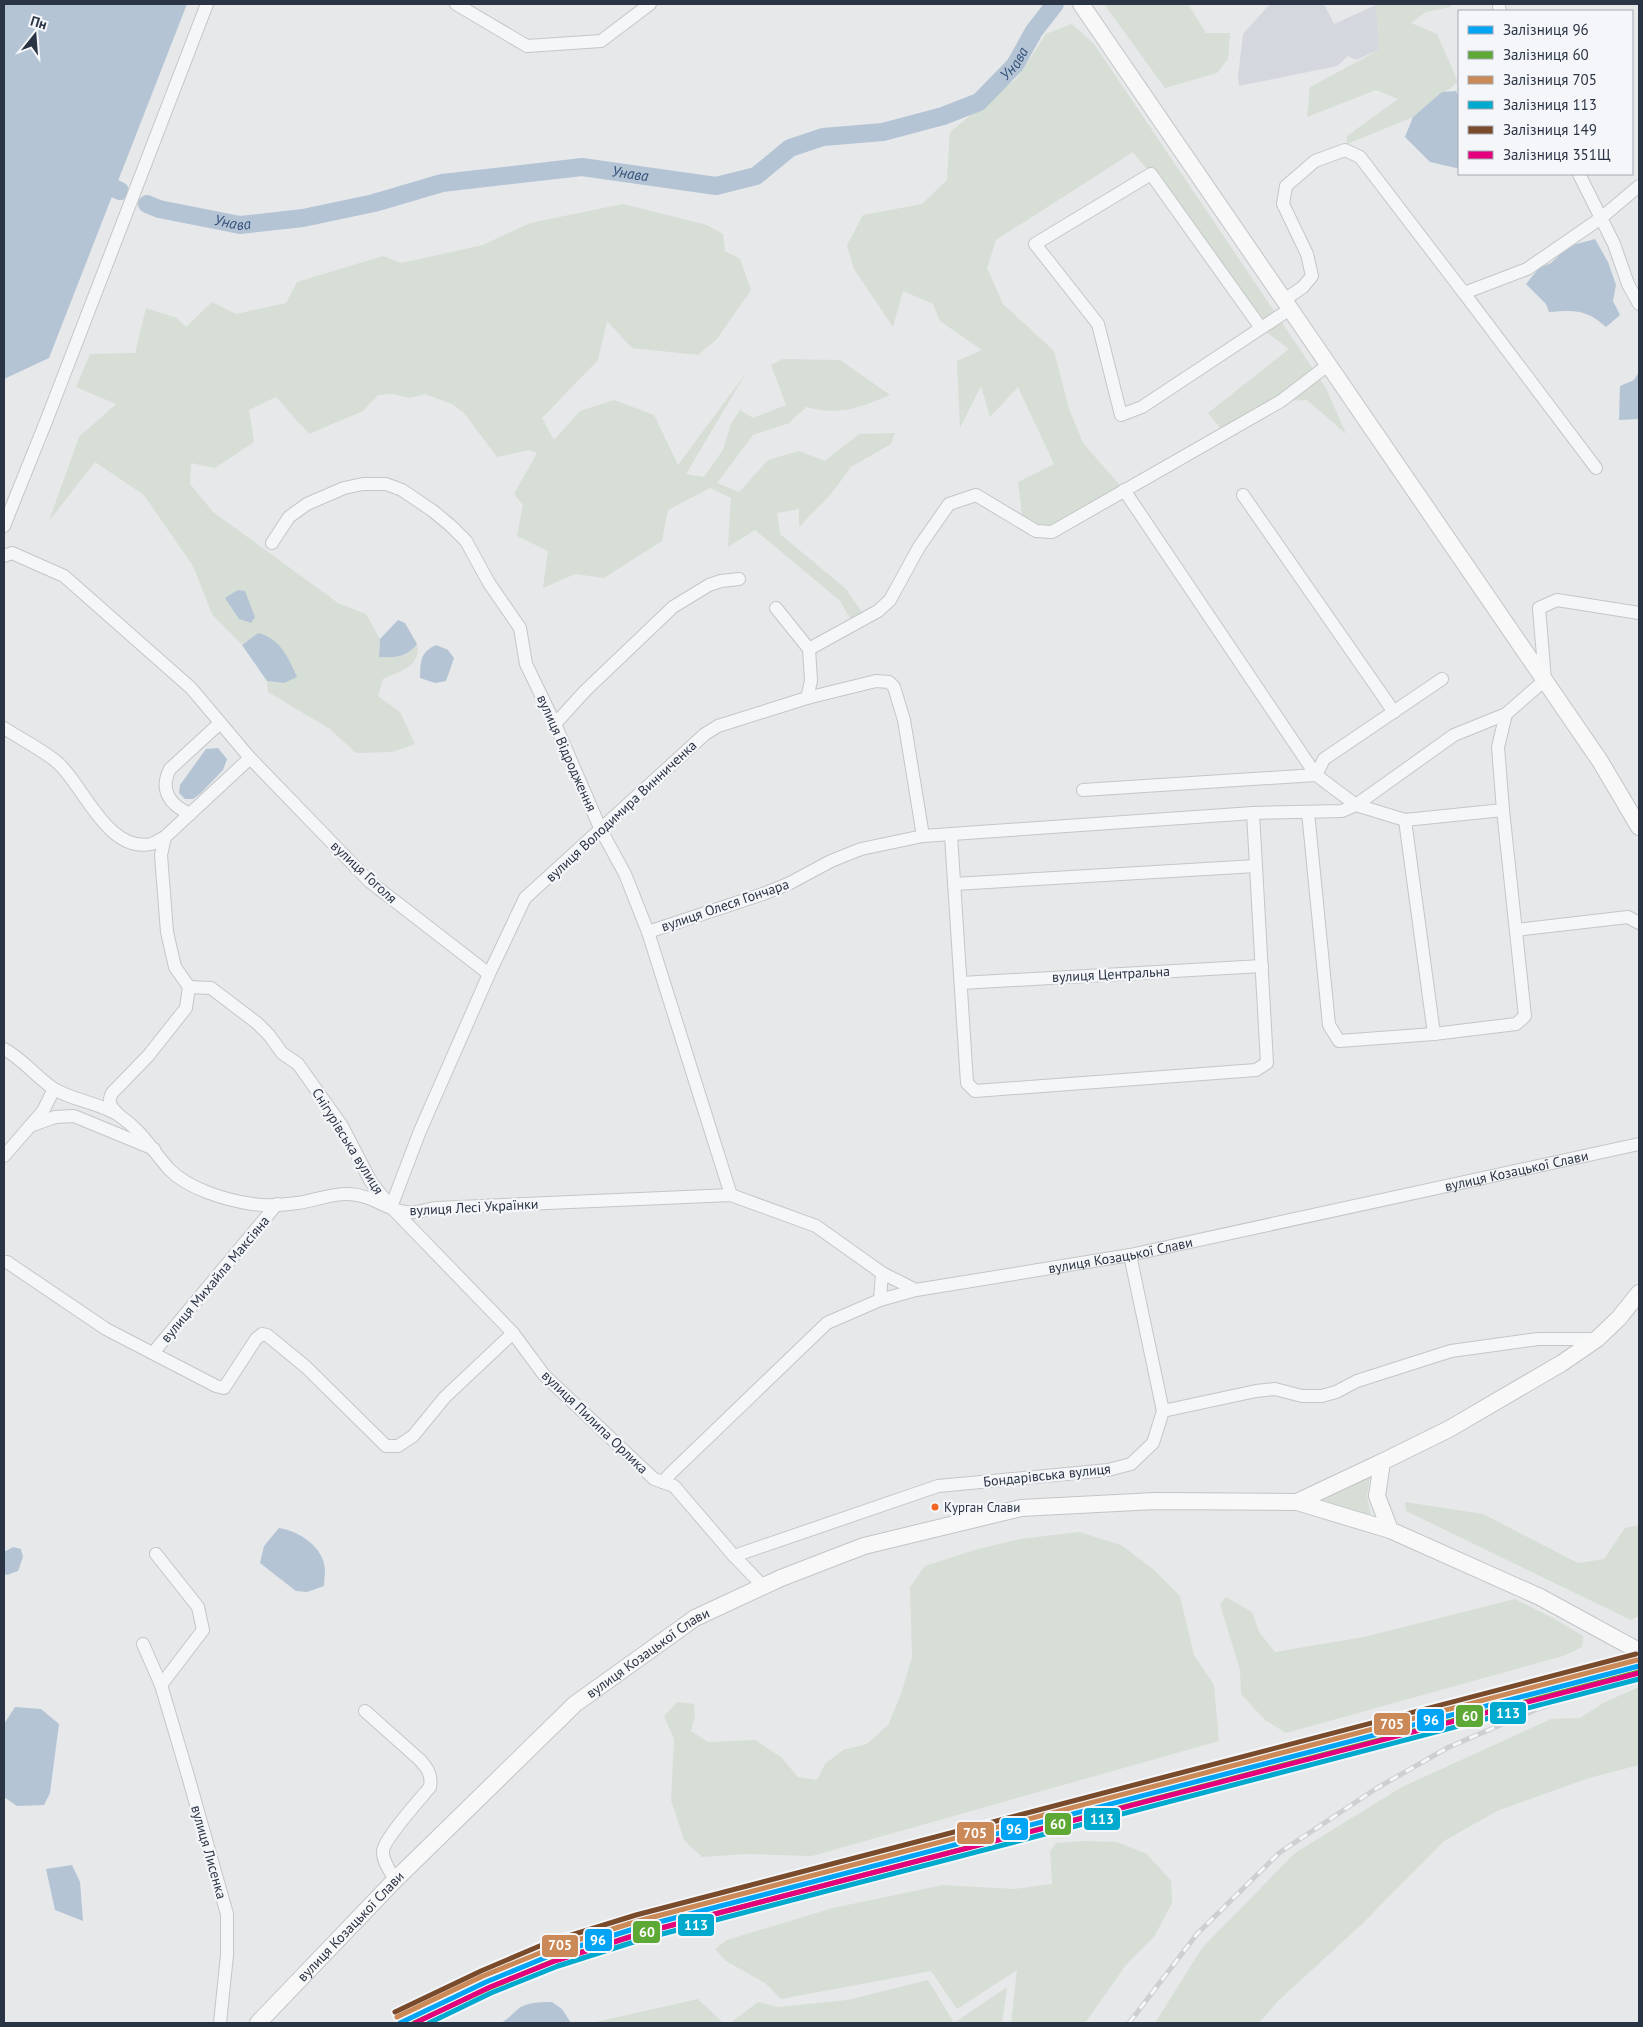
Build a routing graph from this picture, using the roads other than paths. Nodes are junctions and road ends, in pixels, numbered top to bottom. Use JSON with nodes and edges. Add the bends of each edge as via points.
{"nodes":[{"id":1,"x":206,"y":4,"type":"edge"},
{"id":2,"x":456,"y":4,"type":"edge"},
{"id":3,"x":650,"y":4,"type":"edge"},
{"id":4,"x":1081,"y":4,"type":"edge"},
{"id":5,"x":1580,"y":175,"type":"edge"},
{"id":6,"x":1639,"y":186,"type":"edge"},
{"id":7,"x":1601,"y":218,"type":"junction"},
{"id":8,"x":1464,"y":293,"type":"junction"},
{"id":9,"x":1287,"y":304,"type":"junction"},
{"id":10,"x":1639,"y":304,"type":"edge"},
{"id":11,"x":1261,"y":328,"type":"junction"},
{"id":12,"x":1328,"y":365,"type":"junction"},
{"id":13,"x":1596,"y":468,"type":"dead end"},
{"id":14,"x":1124,"y":490,"type":"junction"},
{"id":15,"x":1244,"y":495,"type":"dead end"},
{"id":16,"x":4,"y":526,"type":"edge"},
{"id":17,"x":272,"y":543,"type":"dead end"},
{"id":18,"x":4,"y":556,"type":"edge"},
{"id":19,"x":739,"y":579,"type":"dead end"},
{"id":20,"x":776,"y":608,"type":"dead end"},
{"id":21,"x":1639,"y":614,"type":"edge"},
{"id":22,"x":809,"y":649,"type":"junction"},
{"id":23,"x":1442,"y":679,"type":"dead end"},
{"id":24,"x":1545,"y":680,"type":"junction"},
{"id":25,"x":807,"y":698,"type":"junction"},
{"id":26,"x":1394,"y":712,"type":"junction"},
{"id":27,"x":1506,"y":714,"type":"junction"},
{"id":28,"x":220,"y":723,"type":"junction"},
{"id":29,"x":555,"y":724,"type":"junction"},
{"id":30,"x":4,"y":728,"type":"edge"},
{"id":31,"x":250,"y":758,"type":"junction"},
{"id":32,"x":1316,"y":775,"type":"junction"},
{"id":33,"x":1083,"y":790,"type":"dead end"},
{"id":34,"x":1356,"y":805,"type":"junction"},
{"id":35,"x":1503,"y":810,"type":"junction"},
{"id":36,"x":1308,"y":812,"type":"junction"},
{"id":37,"x":1253,"y":813,"type":"junction"},
{"id":38,"x":190,"y":814,"type":"junction"},
{"id":39,"x":1405,"y":820,"type":"junction"},
{"id":40,"x":1639,"y":827,"type":"edge"},
{"id":41,"x":601,"y":830,"type":"junction"},
{"id":42,"x":948,"y":835,"type":"junction"},
{"id":43,"x":923,"y":836,"type":"junction"},
{"id":44,"x":164,"y":837,"type":"junction"},
{"id":45,"x":1256,"y":866,"type":"junction"},
{"id":46,"x":954,"y":884,"type":"junction"},
{"id":47,"x":1639,"y":923,"type":"edge"},
{"id":48,"x":1516,"y":930,"type":"junction"},
{"id":49,"x":648,"y":932,"type":"junction"},
{"id":50,"x":1262,"y":966,"type":"junction"},
{"id":51,"x":489,"y":974,"type":"junction"},
{"id":52,"x":961,"y":983,"type":"junction"},
{"id":53,"x":190,"y":986,"type":"junction"},
{"id":54,"x":1434,"y":1034,"type":"junction"},
{"id":55,"x":4,"y":1049,"type":"edge"},
{"id":56,"x":54,"y":1089,"type":"junction"},
{"id":57,"x":119,"y":1116,"type":"junction"},
{"id":58,"x":30,"y":1126,"type":"junction"},
{"id":59,"x":1639,"y":1144,"type":"edge"},
{"id":60,"x":155,"y":1150,"type":"junction"},
{"id":61,"x":4,"y":1156,"type":"edge"},
{"id":62,"x":731,"y":1195,"type":"junction"},
{"id":63,"x":277,"y":1204,"type":"junction"},
{"id":64,"x":391,"y":1207,"type":"junction"},
{"id":65,"x":1130,"y":1255,"type":"junction"},
{"id":66,"x":7,"y":1262,"type":"dead end"},
{"id":67,"x":882,"y":1273,"type":"junction"},
{"id":68,"x":916,"y":1290,"type":"junction"},
{"id":69,"x":1639,"y":1293,"type":"edge"},
{"id":70,"x":880,"y":1300,"type":"junction"},
{"id":71,"x":513,"y":1333,"type":"junction"},
{"id":72,"x":1597,"y":1339,"type":"junction"},
{"id":73,"x":153,"y":1353,"type":"junction"},
{"id":74,"x":1163,"y":1412,"type":"junction"},
{"id":75,"x":1382,"y":1462,"type":"junction"},
{"id":76,"x":663,"y":1482,"type":"junction"},
{"id":77,"x":1297,"y":1502,"type":"junction"},
{"id":78,"x":1390,"y":1530,"type":"junction"},
{"id":79,"x":156,"y":1554,"type":"dead end"},
{"id":80,"x":734,"y":1556,"type":"junction"},
{"id":81,"x":763,"y":1586,"type":"junction"},
{"id":82,"x":144,"y":1644,"type":"dead end"},
{"id":83,"x":1639,"y":1651,"type":"edge"},
{"id":84,"x":161,"y":1685,"type":"junction"},
{"id":85,"x":365,"y":1711,"type":"dead end"},
{"id":86,"x":395,"y":1880,"type":"junction"},
{"id":87,"x":220,"y":2023,"type":"edge"},
{"id":88,"x":258,"y":2023,"type":"edge"}],
"edges":[{"from":1,"to":16,"type":"street"},
{"from":2,"to":3,"type":"street","via":[[527,46],[601,42]]},
{"from":4,"to":9,"type":"main road"},
{"from":5,"to":7,"type":"street"},
{"from":6,"to":7,"type":"street"},
{"from":7,"to":8,"type":"street","via":[[1527,269]]},
{"from":7,"to":10,"type":"street"},
{"from":8,"to":9,"type":"street","via":[[1360,157],[1345,150],[1315,161],[1286,186],[1283,204],[1307,254],[1312,276]]},
{"from":8,"to":13,"type":"street"},
{"from":9,"to":11,"type":"street"},
{"from":9,"to":12,"type":"main road"},
{"from":11,"to":11,"type":"street","via":[[1142,407],[1121,415],[1098,324],[1035,244],[1152,174]]},
{"from":12,"to":14,"type":"street","via":[[1281,401]]},
{"from":12,"to":24,"type":"main road"},
{"from":14,"to":22,"type":"street","via":[[1052,532],[1036,531],[976,495],[949,504],[919,547],[890,600],[878,611]]},
{"from":14,"to":32,"type":"street"},
{"from":15,"to":26,"type":"street"},
{"from":17,"to":29,"type":"street","name":"вулиця Відродження","via":[[289,517],[307,504],[344,488],[386,484],[416,498],[466,542],[520,628],[526,664]]},
{"from":18,"to":28,"type":"street","name":"вулиця Гоголя","via":[[12,553],[64,576],[191,688]]},
{"from":19,"to":29,"type":"street","via":[[709,585],[673,607]]},
{"from":20,"to":22,"type":"street"},
{"from":21,"to":24,"type":"street","via":[[1557,600],[1539,608]]},
{"from":22,"to":25,"type":"street","via":[[811,681]]},
{"from":23,"to":26,"type":"street"},
{"from":24,"to":27,"type":"street"},
{"from":24,"to":40,"type":"main road","via":[[1600,761]]},
{"from":25,"to":41,"type":"street","name":"вулиця Володимира Винниченка","via":[[718,726],[695,742]]},
{"from":25,"to":43,"type":"street","name":"вулиця Володимира Винниченка","via":[[876,681],[889,682],[894,687],[904,720]]},
{"from":26,"to":32,"type":"street","via":[[1324,759]]},
{"from":27,"to":34,"type":"street","via":[[1454,735]]},
{"from":27,"to":35,"type":"street","via":[[1498,747]]},
{"from":28,"to":31,"type":"street","name":"вулиця Гоголя"},
{"from":28,"to":38,"type":"street","via":[[170,769],[165,778],[165,789],[170,798],[177,808]]},
{"from":29,"to":41,"type":"street","name":"вулиця Відродження"},
{"from":30,"to":44,"type":"street","via":[[59,764],[105,824],[122,838],[136,844],[151,844]]},
{"from":31,"to":38,"type":"street"},
{"from":31,"to":51,"type":"street","name":"вулиця Гоголя","via":[[369,881]]},
{"from":32,"to":33,"type":"street"},
{"from":32,"to":34,"type":"street"},
{"from":34,"to":36,"type":"street","name":"вулиця Олеся Гончара","via":[[1342,811]]},
{"from":34,"to":39,"type":"street"},
{"from":35,"to":39,"type":"street"},
{"from":35,"to":48,"type":"street"},
{"from":36,"to":37,"type":"street","name":"вулиця Олеся Гончара"},
{"from":36,"to":54,"type":"street","via":[[1329,1025],[1339,1041]]},
{"from":37,"to":42,"type":"street","name":"вулиця Олеся Гончара"},
{"from":37,"to":45,"type":"street"},
{"from":38,"to":44,"type":"street"},
{"from":39,"to":54,"type":"street"},
{"from":41,"to":49,"type":"street","name":"вулиця Відродження","via":[[625,874]]},
{"from":41,"to":51,"type":"street","name":"вулиця Володимира Винниченка","via":[[525,898]]},
{"from":42,"to":43,"type":"street","name":"вулиця Олеся Гончара"},
{"from":42,"to":46,"type":"street"},
{"from":43,"to":49,"type":"street","name":"вулиця Олеся Гончара","via":[[861,849],[763,894]]},
{"from":44,"to":53,"type":"street","via":[[161,855],[167,932],[175,967]]},
{"from":45,"to":46,"type":"street"},
{"from":45,"to":50,"type":"street"},
{"from":46,"to":52,"type":"street"},
{"from":47,"to":48,"type":"street","via":[[1628,917]]},
{"from":48,"to":54,"type":"street","via":[[1525,1016],[1516,1024]]},
{"from":49,"to":62,"type":"street","name":"вулиця Відродження"},
{"from":50,"to":52,"type":"street","name":"вулиця Центральна"},
{"from":50,"to":52,"type":"street","via":[[1267,1063],[1256,1070],[975,1091],[967,1083]]},
{"from":51,"to":64,"type":"street","name":"вулиця Володимира Винниченка","via":[[420,1131]]},
{"from":53,"to":57,"type":"street","via":[[186,1008],[148,1056],[112,1093],[109,1105]]},
{"from":53,"to":64,"type":"street","name":"Снігурівська вулиця","via":[[211,988],[257,1023],[282,1053],[298,1064],[342,1126],[371,1182]]},
{"from":55,"to":56,"type":"street","name":"вулиця Лесі Українки","via":[[17,1056]]},
{"from":56,"to":57,"type":"street","name":"вулиця Лесі Українки"},
{"from":56,"to":58,"type":"street","via":[[43,1111]]},
{"from":57,"to":60,"type":"street","name":"вулиця Лесі Українки","via":[[145,1137]]},
{"from":58,"to":60,"type":"street","via":[[55,1117],[74,1116]]},
{"from":58,"to":61,"type":"street"},
{"from":59,"to":65,"type":"street","name":"вулиця Козацької Слави"},
{"from":60,"to":63,"type":"street","name":"вулиця Лесі Українки","via":[[170,1170],[202,1190],[222,1198],[254,1204]]},
{"from":62,"to":64,"type":"street","name":"вулиця Лесі Українки","via":[[436,1208],[407,1213]]},
{"from":62,"to":67,"type":"street","name":"вулиця Лесі Українки","via":[[816,1226]]},
{"from":63,"to":64,"type":"street","name":"вулиця Лесі Українки","via":[[348,1194],[367,1196]]},
{"from":63,"to":73,"type":"street","name":"вулиця Михайла Максіяна"},
{"from":64,"to":71,"type":"street","name":"вулиця Пилипа Орлика"},
{"from":65,"to":68,"type":"street","name":"вулиця Козацької Слави"},
{"from":65,"to":74,"type":"street"},
{"from":66,"to":73,"type":"street","name":"вулиця Михайла Максіяна","via":[[106,1329]]},
{"from":67,"to":68,"type":"street","name":"вулиця Лесі Українки"},
{"from":67,"to":70,"type":"street"},
{"from":68,"to":70,"type":"street","name":"вулиця Козацької Слави"},
{"from":69,"to":72,"type":"main road"},
{"from":70,"to":76,"type":"street","name":"вулиця Козацької Слави","via":[[827,1323]]},
{"from":71,"to":73,"type":"street","name":"вулиця Михайла Максіяна","via":[[445,1397],[413,1436],[398,1446],[386,1446],[306,1367],[267,1335],[256,1338],[224,1388]]},
{"from":71,"to":76,"type":"street","name":"вулиця Пилипа Орлика","via":[[544,1375],[654,1480]]},
{"from":72,"to":74,"type":"street","via":[[1538,1339],[1452,1351],[1357,1381],[1322,1396],[1302,1396],[1275,1389]]},
{"from":72,"to":75,"type":"main road","via":[[1449,1429]]},
{"from":74,"to":80,"type":"street","name":"Бондарівська вулиця","via":[[1154,1443],[1131,1464],[1108,1470],[938,1486]]},
{"from":75,"to":77,"type":"main road"},
{"from":75,"to":78,"type":"main road","via":[[1377,1496]]},
{"from":76,"to":80,"type":"street","name":"вулиця Пилипа Орлика","via":[[674,1486]]},
{"from":77,"to":78,"type":"main road"},
{"from":77,"to":81,"type":"main road","name":"вулиця Козацької Слави","via":[[1155,1501],[1021,1508],[864,1546]]},
{"from":78,"to":83,"type":"main road","via":[[1540,1597]]},
{"from":79,"to":84,"type":"street","via":[[198,1607],[202,1630]]},
{"from":80,"to":81,"type":"street","name":"вулиця Пилипа Орлика"},
{"from":81,"to":86,"type":"main road","name":"вулиця Козацької Слави","via":[[695,1618],[575,1704]]},
{"from":82,"to":84,"type":"street","name":"вулиця Лисенка"},
{"from":84,"to":87,"type":"street","name":"вулиця Лисенка","via":[[227,1914],[227,1954]]},
{"from":85,"to":86,"type":"street","via":[[420,1760],[432,1778],[430,1787],[386,1841],[382,1853]]},
{"from":86,"to":88,"type":"main road","name":"вулиця Козацької Слави"}]}
